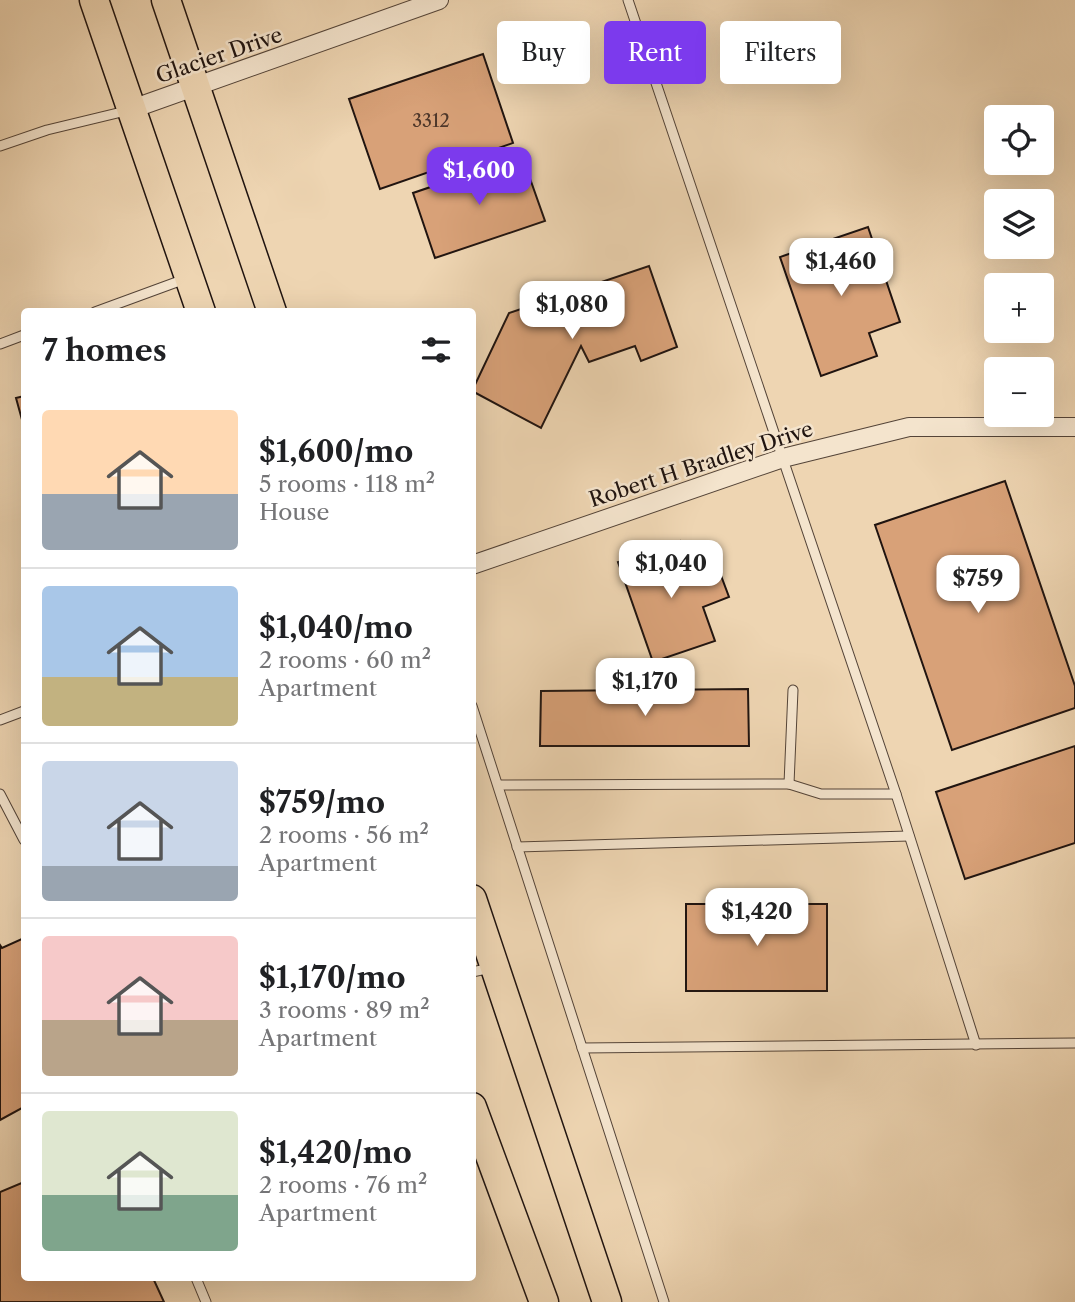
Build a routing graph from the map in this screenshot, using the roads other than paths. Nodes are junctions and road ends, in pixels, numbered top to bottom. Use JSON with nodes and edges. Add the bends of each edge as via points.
{"nodes":[{"id":1,"x":94,"y":0,"type":"edge"},
{"id":2,"x":166,"y":0,"type":"edge"},
{"id":3,"x":439,"y":0,"type":"edge"},
{"id":4,"x":628,"y":0,"type":"edge"},
{"id":5,"x":197,"y":88,"type":"junction"},
{"id":6,"x":132,"y":109,"type":"junction"},
{"id":7,"x":0,"y":146,"type":"edge"},
{"id":8,"x":190,"y":278,"type":"junction"},
{"id":9,"x":105,"y":308,"type":"edge"},
{"id":10,"x":200,"y":308,"type":"edge"},
{"id":11,"x":271,"y":308,"type":"edge"},
{"id":12,"x":21,"y":336,"type":"edge"},
{"id":13,"x":0,"y":344,"type":"edge"},
{"id":14,"x":1075,"y":427,"type":"edge"},
{"id":15,"x":783,"y":458,"type":"junction"},
{"id":16,"x":476,"y":564,"type":"edge"},
{"id":17,"x":793,"y":690,"type":"dead end"},
{"id":18,"x":21,"y":712,"type":"edge"},
{"id":19,"x":476,"y":718,"type":"edge"},
{"id":20,"x":0,"y":720,"type":"edge"},
{"id":21,"x":789,"y":784,"type":"junction"},
{"id":22,"x":499,"y":785,"type":"junction"},
{"id":23,"x":896,"y":793,"type":"junction"},
{"id":24,"x":0,"y":794,"type":"edge"},
{"id":25,"x":21,"y":834,"type":"edge"},
{"id":26,"x":909,"y":836,"type":"junction"},
{"id":27,"x":517,"y":847,"type":"junction"},
{"id":28,"x":476,"y":923,"type":"edge"},
{"id":29,"x":484,"y":970,"type":"edge"},
{"id":30,"x":1075,"y":1043,"type":"edge"},
{"id":31,"x":976,"y":1045,"type":"junction"},
{"id":32,"x":582,"y":1048,"type":"junction"},
{"id":33,"x":476,"y":1118,"type":"edge"},
{"id":34,"x":197,"y":1281,"type":"edge"},
{"id":35,"x":206,"y":1302,"type":"edge"},
{"id":36,"x":544,"y":1302,"type":"edge"},
{"id":37,"x":607,"y":1302,"type":"edge"},
{"id":38,"x":664,"y":1302,"type":"edge"}],
"edges":[{"from":1,"to":6,"type":"main road"},
{"from":2,"to":5,"type":"main road"},
{"from":3,"to":5,"type":"street","name":"Glacier Drive"},
{"from":4,"to":15,"type":"lane"},
{"from":5,"to":6,"type":"street","name":"Glacier Drive"},
{"from":5,"to":11,"type":"main road"},
{"from":6,"to":7,"type":"lane"},
{"from":6,"to":8,"type":"main road"},
{"from":8,"to":9,"type":"lane"},
{"from":8,"to":10,"type":"main road"},
{"from":12,"to":13,"type":"lane"},
{"from":14,"to":15,"type":"street","name":"Robert H Bradley Drive","via":[[909,427]]},
{"from":15,"to":16,"type":"street","name":"Robert H Bradley Drive"},
{"from":15,"to":23,"type":"lane"},
{"from":17,"to":21,"type":"lane"},
{"from":18,"to":20,"type":"lane"},
{"from":19,"to":22,"type":"lane"},
{"from":21,"to":22,"type":"lane"},
{"from":21,"to":23,"type":"lane","via":[[821,794]]},
{"from":22,"to":27,"type":"lane"},
{"from":23,"to":26,"type":"lane"},
{"from":24,"to":25,"type":"lane"},
{"from":26,"to":27,"type":"lane"},
{"from":26,"to":31,"type":"lane"},
{"from":27,"to":32,"type":"lane"},
{"from":28,"to":29,"type":"main road"},
{"from":29,"to":37,"type":"main road"},
{"from":30,"to":31,"type":"lane"},
{"from":31,"to":32,"type":"lane"},
{"from":32,"to":38,"type":"lane"},
{"from":33,"to":36,"type":"main road"},
{"from":34,"to":35,"type":"lane"}]}
